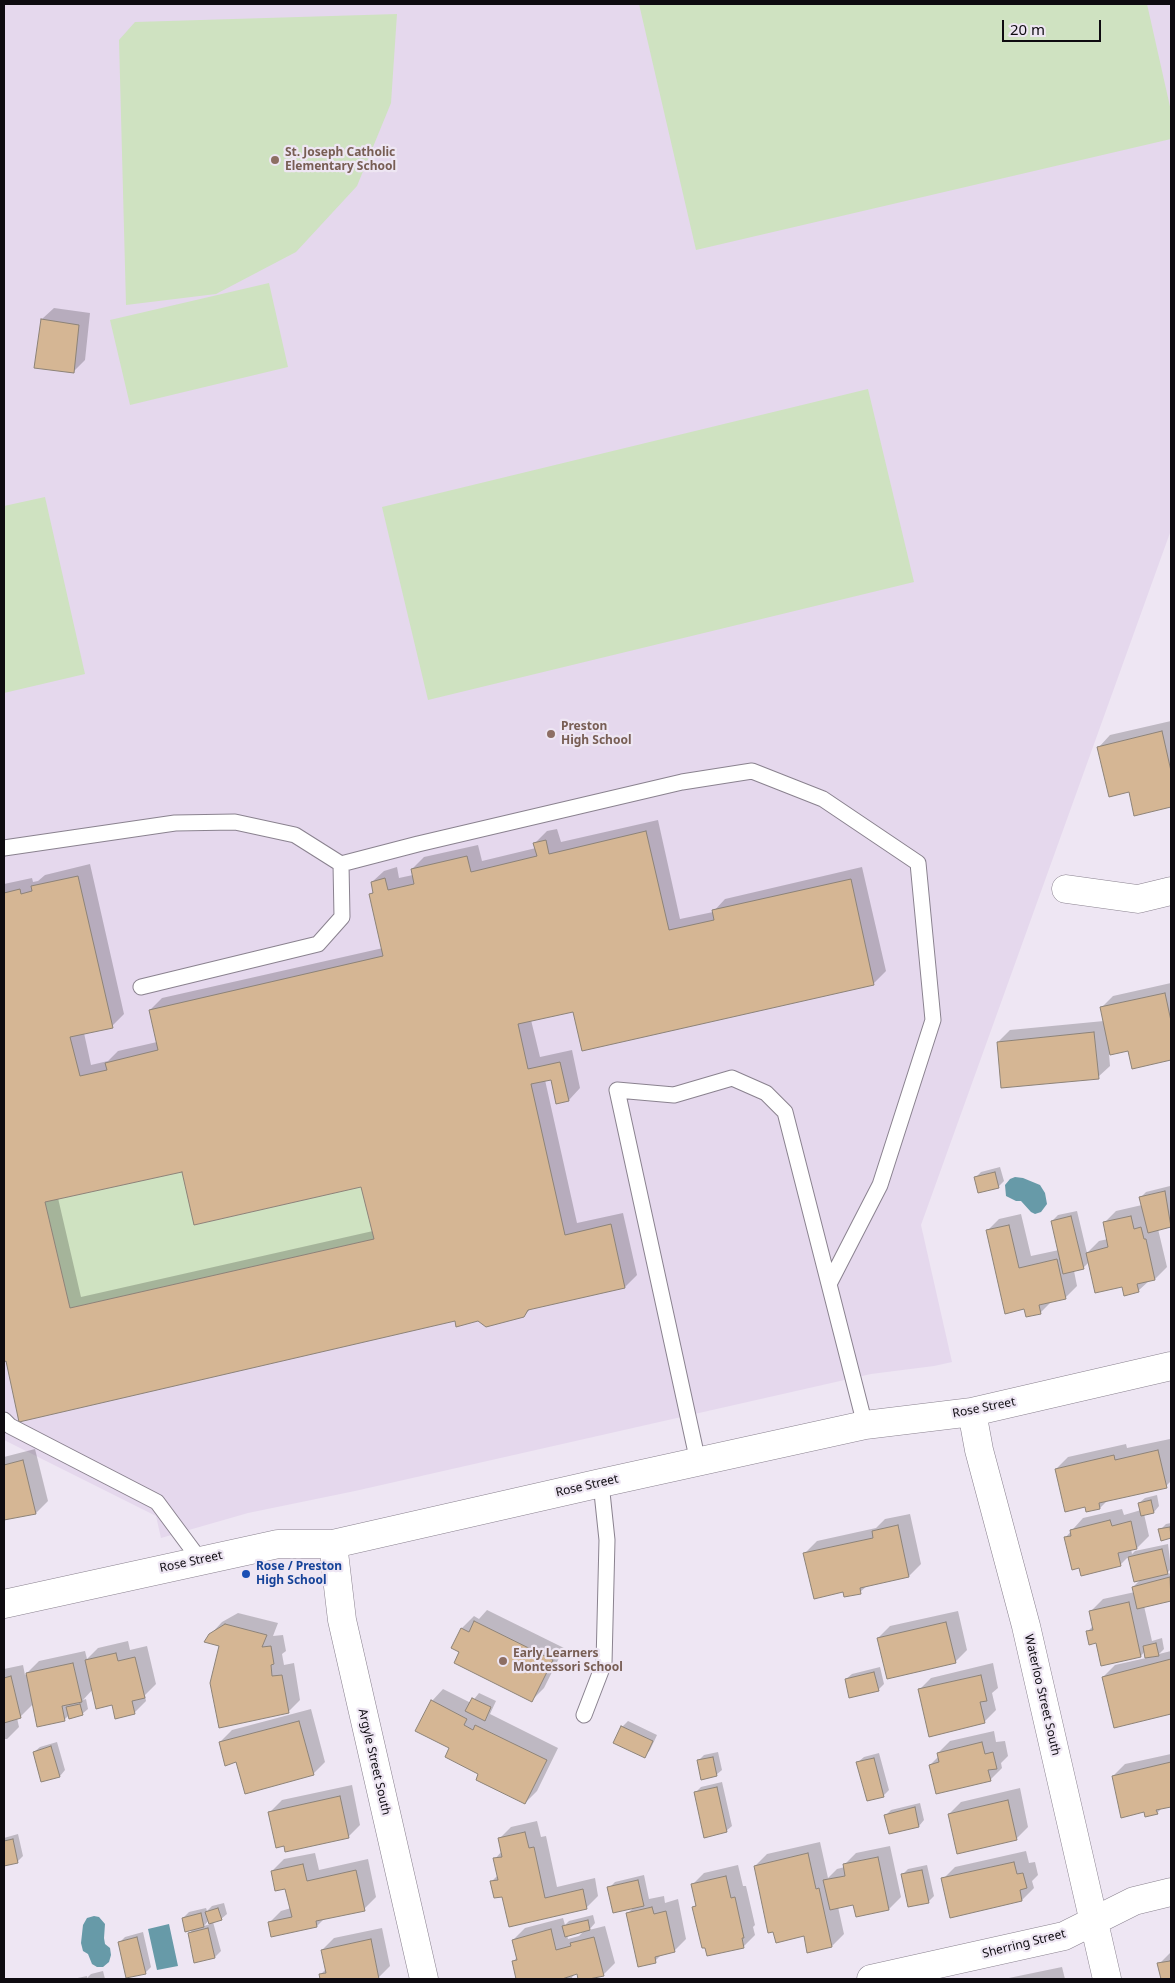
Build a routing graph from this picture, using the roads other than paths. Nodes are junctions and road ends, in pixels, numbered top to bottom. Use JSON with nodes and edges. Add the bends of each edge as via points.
{"nodes":[{"id":1,"x":4,"y":848,"type":"edge"},
{"id":2,"x":341,"y":864,"type":"junction"},
{"id":3,"x":1066,"y":888,"type":"dead end"},
{"id":4,"x":1171,"y":891,"type":"edge"},
{"id":5,"x":141,"y":987,"type":"dead end"},
{"id":6,"x":829,"y":1284,"type":"junction"},
{"id":7,"x":1171,"y":1366,"type":"edge"},
{"id":8,"x":972,"y":1412,"type":"junction"},
{"id":9,"x":4,"y":1420,"type":"edge"},
{"id":10,"x":865,"y":1425,"type":"junction"},
{"id":11,"x":698,"y":1462,"type":"junction"},
{"id":12,"x":602,"y":1483,"type":"junction"},
{"id":13,"x":333,"y":1544,"type":"junction"},
{"id":14,"x":200,"y":1560,"type":"junction"},
{"id":15,"x":4,"y":1604,"type":"edge"},
{"id":16,"x":584,"y":1715,"type":"dead end"},
{"id":17,"x":1171,"y":1892,"type":"edge"},
{"id":18,"x":1094,"y":1920,"type":"junction"},
{"id":19,"x":424,"y":1979,"type":"edge"},
{"id":20,"x":872,"y":1979,"type":"edge"},
{"id":21,"x":1107,"y":1979,"type":"edge"}],
"edges":[{"from":1,"to":2,"type":"lane","via":[[175,823],[235,822],[295,836]]},
{"from":2,"to":5,"type":"lane","via":[[342,917],[318,944]]},
{"from":2,"to":6,"type":"lane","via":[[682,782],[752,771],[823,799],[918,863],[933,1020],[880,1185]]},
{"from":3,"to":4,"type":"street","via":[[1138,898]]},
{"from":6,"to":10,"type":"lane"},
{"from":6,"to":11,"type":"lane","via":[[785,1112],[766,1093],[732,1078],[674,1095],[617,1090]]},
{"from":7,"to":8,"type":"street","name":"Rose Street"},
{"from":8,"to":10,"type":"street","name":"Rose Street"},
{"from":8,"to":18,"type":"street","name":"Waterloo Street South","via":[[1026,1626]]},
{"from":9,"to":14,"type":"lane","via":[[157,1502]]},
{"from":10,"to":11,"type":"street","name":"Rose Street"},
{"from":11,"to":12,"type":"street","name":"Rose Street"},
{"from":12,"to":13,"type":"street","name":"Rose Street"},
{"from":12,"to":16,"type":"lane","via":[[607,1540],[604,1663]]},
{"from":13,"to":14,"type":"street","name":"Rose Street","via":[[278,1544]]},
{"from":13,"to":19,"type":"street","name":"Argyle Street South","via":[[342,1620]]},
{"from":14,"to":15,"type":"street","name":"Rose Street"},
{"from":17,"to":18,"type":"street","name":"Sherring Street","via":[[1134,1901]]},
{"from":18,"to":20,"type":"street","name":"Sherring Street","via":[[1064,1936]]},
{"from":18,"to":21,"type":"street","name":"Waterloo Street South"}]}
